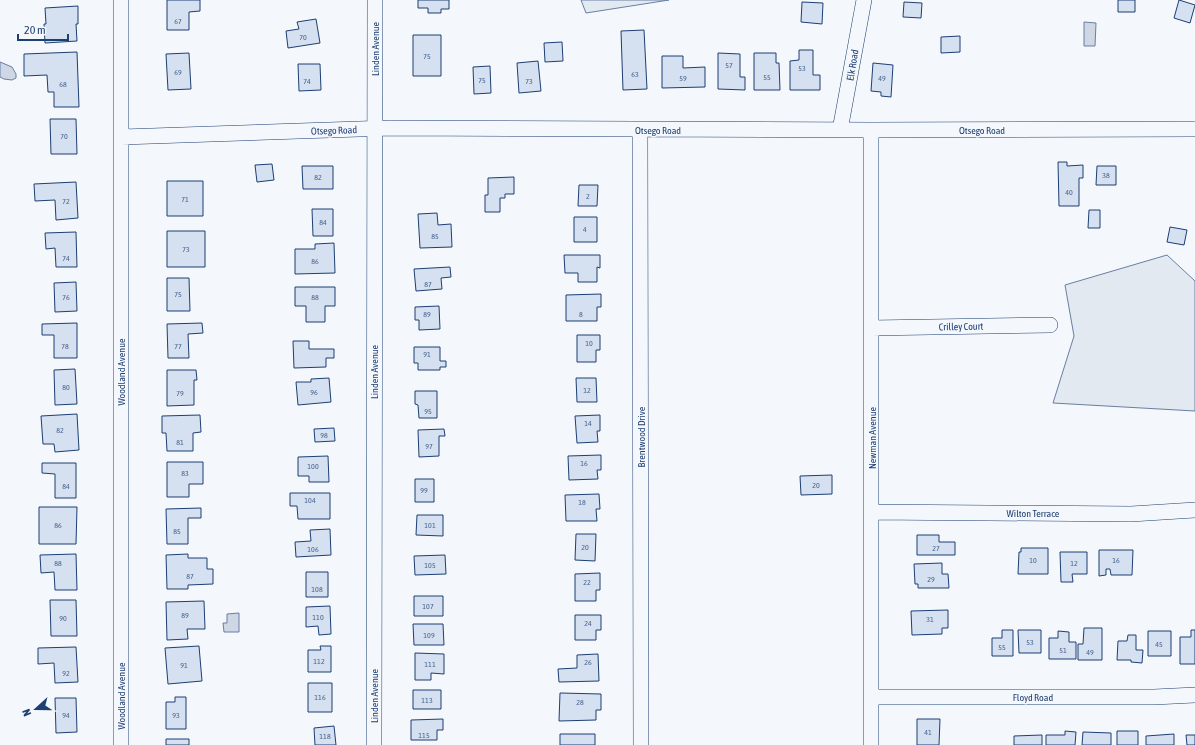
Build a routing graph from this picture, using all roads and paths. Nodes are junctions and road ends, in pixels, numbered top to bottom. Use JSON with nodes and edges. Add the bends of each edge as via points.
{"nodes":[{"id":1,"x":121,"y":0,"type":"edge"},
{"id":2,"x":375,"y":0,"type":"edge"},
{"id":3,"x":864,"y":0,"type":"edge"},
{"id":4,"x":374,"y":129,"type":"junction"},
{"id":5,"x":1195,"y":129,"type":"edge"},
{"id":6,"x":640,"y":130,"type":"junction"},
{"id":7,"x":840,"y":130,"type":"junction"},
{"id":8,"x":871,"y":130,"type":"junction"},
{"id":9,"x":122,"y":137,"type":"junction"},
{"id":10,"x":1050,"y":325,"type":"dead end"},
{"id":11,"x":872,"y":328,"type":"junction"},
{"id":12,"x":1195,"y":510,"type":"edge"},
{"id":13,"x":871,"y":512,"type":"junction"},
{"id":14,"x":1195,"y":695,"type":"edge"},
{"id":15,"x":871,"y":697,"type":"junction"},
{"id":16,"x":121,"y":745,"type":"edge"},
{"id":17,"x":374,"y":745,"type":"edge"},
{"id":18,"x":641,"y":745,"type":"edge"},
{"id":19,"x":871,"y":745,"type":"edge"}],
"edges":[{"from":1,"to":9,"type":"street","name":"Woodland Avenue"},
{"from":2,"to":4,"type":"street","name":"Linden Avenue"},
{"from":3,"to":7,"type":"street","name":"Elk Road"},
{"from":4,"to":6,"type":"street","name":"Otsego Road"},
{"from":4,"to":9,"type":"street","name":"Otsego Road"},
{"from":4,"to":17,"type":"street","name":"Linden Avenue"},
{"from":5,"to":8,"type":"street","name":"Otsego Road"},
{"from":6,"to":7,"type":"street","name":"Otsego Road"},
{"from":6,"to":18,"type":"street","name":"Brentwood Drive"},
{"from":7,"to":8,"type":"street","name":"Otsego Road"},
{"from":8,"to":11,"type":"street","name":"Newman Avenue"},
{"from":9,"to":16,"type":"street","name":"Woodland Avenue"},
{"from":10,"to":11,"type":"street","name":"Crilley Court"},
{"from":11,"to":13,"type":"street","name":"Newman Avenue"},
{"from":12,"to":13,"type":"street","name":"Wilton Terrace","via":[[1131,514]]},
{"from":13,"to":15,"type":"street","name":"Newman Avenue"},
{"from":14,"to":15,"type":"street","name":"Floyd Road"},
{"from":15,"to":19,"type":"street","name":"Newman Avenue"}]}
